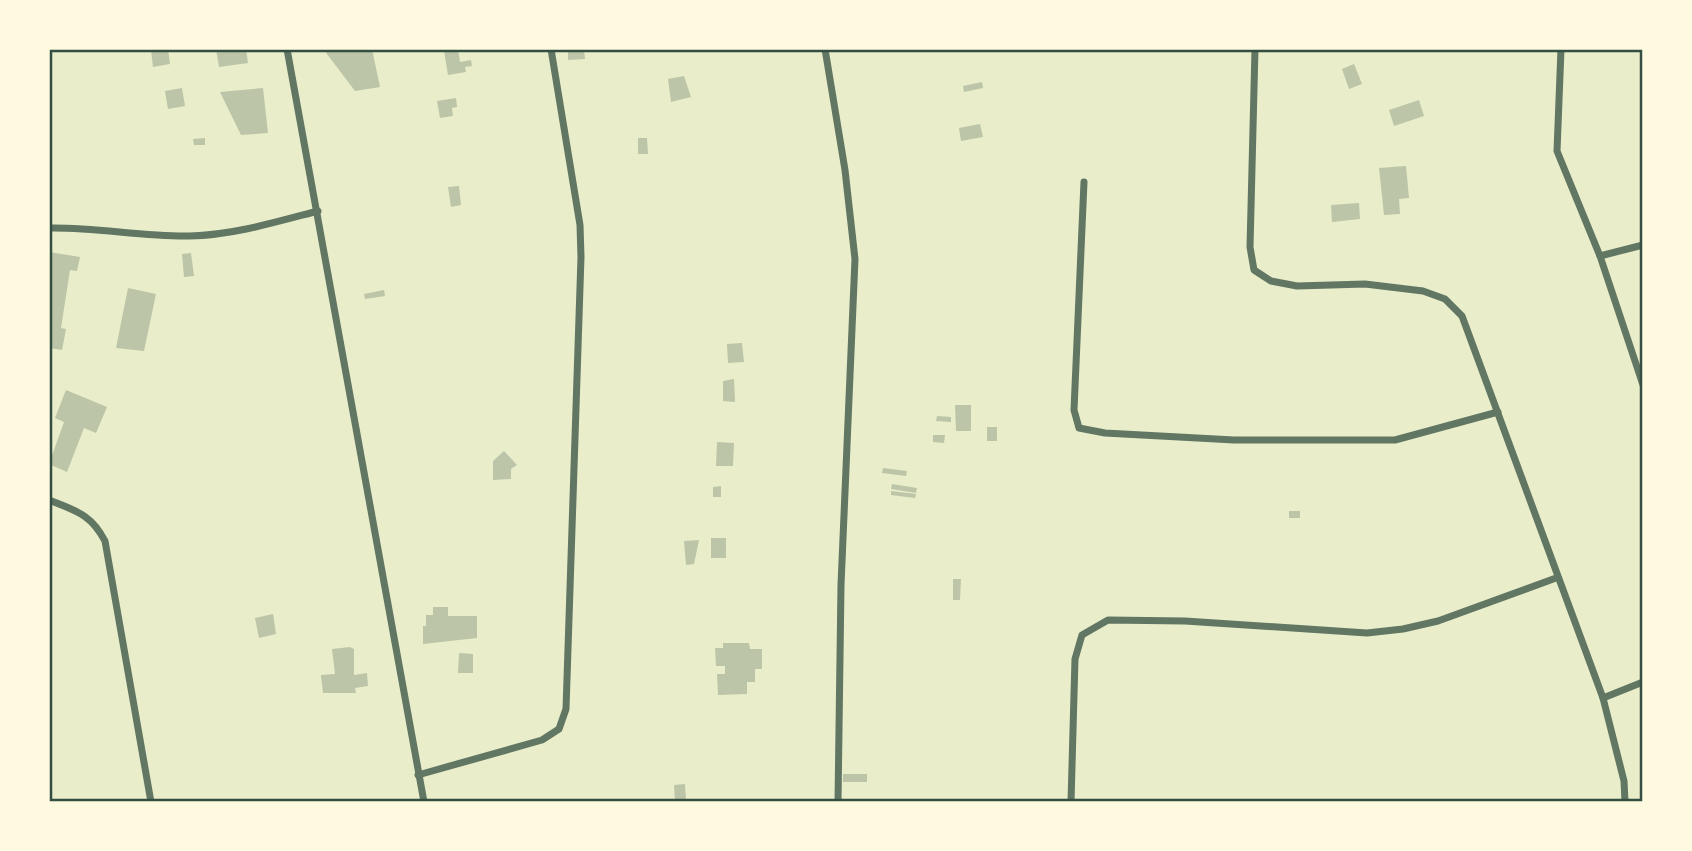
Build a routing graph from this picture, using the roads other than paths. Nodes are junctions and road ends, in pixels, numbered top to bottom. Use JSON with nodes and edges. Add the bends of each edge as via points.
{"nodes":[{"id":1,"x":287,"y":49,"type":"edge"},
{"id":2,"x":551,"y":49,"type":"edge"},
{"id":3,"x":825,"y":49,"type":"edge"},
{"id":4,"x":1255,"y":49,"type":"edge"},
{"id":5,"x":1561,"y":49,"type":"edge"},
{"id":6,"x":1084,"y":182,"type":"dead end"},
{"id":7,"x":318,"y":211,"type":"junction"},
{"id":8,"x":49,"y":228,"type":"edge"},
{"id":9,"x":1643,"y":245,"type":"edge"},
{"id":10,"x":1600,"y":256,"type":"junction"},
{"id":11,"x":1643,"y":384,"type":"edge"},
{"id":12,"x":1497,"y":412,"type":"junction"},
{"id":13,"x":49,"y":500,"type":"edge"},
{"id":14,"x":1556,"y":578,"type":"junction"},
{"id":15,"x":1643,"y":682,"type":"edge"},
{"id":16,"x":1603,"y":698,"type":"junction"},
{"id":17,"x":418,"y":775,"type":"junction"},
{"id":18,"x":150,"y":802,"type":"edge"},
{"id":19,"x":424,"y":802,"type":"edge"},
{"id":20,"x":838,"y":802,"type":"edge"},
{"id":21,"x":1071,"y":802,"type":"edge"},
{"id":22,"x":1625,"y":802,"type":"edge"}],
"edges":[{"from":1,"to":7,"type":"street"},
{"from":2,"to":17,"type":"street","via":[[580,225],[581,257],[566,709],[559,729],[542,740]]},
{"from":3,"to":20,"type":"street","via":[[855,259],[841,585]]},
{"from":4,"to":12,"type":"street","via":[[1250,247],[1254,270],[1271,281],[1297,286],[1365,284],[1423,291],[1445,299],[1462,316]]},
{"from":5,"to":10,"type":"street","via":[[1557,151]]},
{"from":6,"to":12,"type":"street","via":[[1074,410],[1079,428],[1234,440],[1395,440]]},
{"from":7,"to":8,"type":"street","via":[[242,230],[193,236]]},
{"from":7,"to":17,"type":"street"},
{"from":9,"to":10,"type":"street"},
{"from":10,"to":11,"type":"street"},
{"from":12,"to":14,"type":"street"},
{"from":13,"to":18,"type":"street","via":[[96,523],[105,541]]},
{"from":14,"to":16,"type":"street"},
{"from":14,"to":21,"type":"street","via":[[1403,629],[1367,632],[1108,620],[1082,635],[1075,659]]},
{"from":15,"to":16,"type":"street"},
{"from":16,"to":22,"type":"street"},
{"from":17,"to":19,"type":"street"}]}
